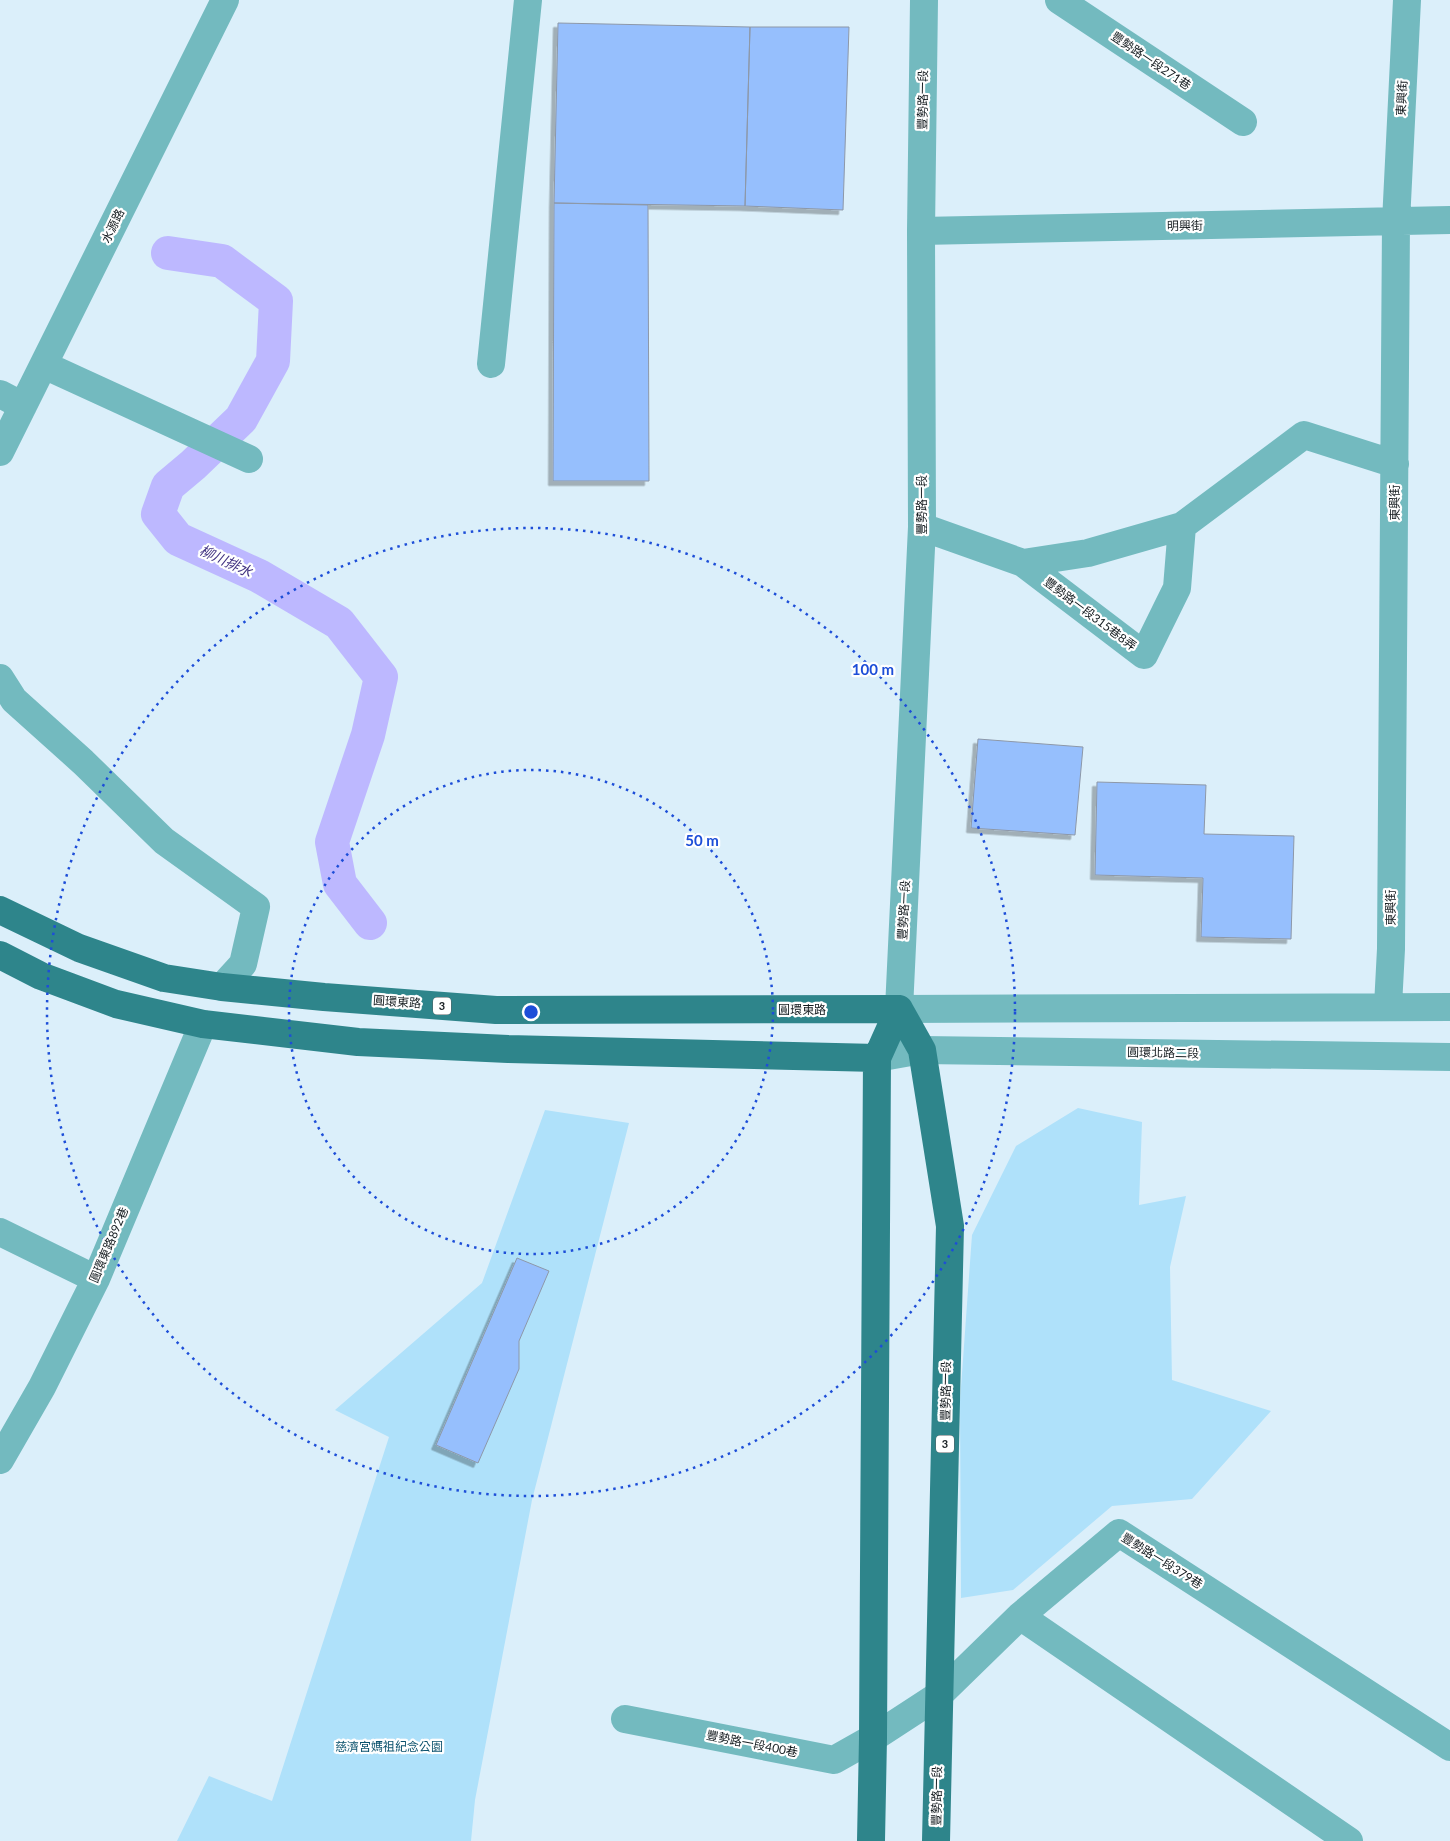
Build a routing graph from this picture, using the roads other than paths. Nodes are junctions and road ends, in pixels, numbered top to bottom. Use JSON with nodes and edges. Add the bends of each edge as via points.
{"nodes":[{"id":1,"x":225,"y":0,"type":"edge"},
{"id":2,"x":528,"y":0,"type":"edge"},
{"id":3,"x":924,"y":0,"type":"edge"},
{"id":4,"x":1059,"y":0,"type":"edge"},
{"id":5,"x":1407,"y":0,"type":"edge"},
{"id":6,"x":1243,"y":122,"type":"dead end"},
{"id":7,"x":1450,"y":220,"type":"edge"},
{"id":8,"x":1396,"y":222,"type":"junction"},
{"id":9,"x":920,"y":230,"type":"junction"},
{"id":10,"x":491,"y":364,"type":"dead end"},
{"id":11,"x":44,"y":365,"type":"junction"},
{"id":12,"x":12,"y":400,"type":"edge"},
{"id":13,"x":0,"y":452,"type":"edge"},
{"id":14,"x":249,"y":459,"type":"dead end"},
{"id":15,"x":1395,"y":464,"type":"junction"},
{"id":16,"x":1182,"y":526,"type":"junction"},
{"id":17,"x":922,"y":527,"type":"junction"},
{"id":18,"x":1023,"y":563,"type":"junction"},
{"id":19,"x":0,"y":678,"type":"edge"},
{"id":20,"x":0,"y":910,"type":"edge"},
{"id":21,"x":0,"y":955,"type":"edge"},
{"id":22,"x":222,"y":987,"type":"junction"},
{"id":23,"x":1388,"y":1006,"type":"junction"},
{"id":24,"x":1450,"y":1007,"type":"edge"},
{"id":25,"x":899,"y":1010,"type":"junction"},
{"id":26,"x":203,"y":1024,"type":"junction"},
{"id":27,"x":922,"y":1050,"type":"junction"},
{"id":28,"x":1450,"y":1057,"type":"edge"},
{"id":29,"x":877,"y":1058,"type":"junction"},
{"id":30,"x":0,"y":1232,"type":"edge"},
{"id":31,"x":96,"y":1279,"type":"junction"},
{"id":32,"x":0,"y":1460,"type":"edge"},
{"id":33,"x":1020,"y":1616,"type":"junction"},
{"id":34,"x":939,"y":1695,"type":"junction"},
{"id":35,"x":625,"y":1720,"type":"dead end"},
{"id":36,"x":873,"y":1738,"type":"junction"},
{"id":37,"x":1450,"y":1746,"type":"edge"},
{"id":38,"x":871,"y":1841,"type":"edge"},
{"id":39,"x":936,"y":1841,"type":"edge"},
{"id":40,"x":1349,"y":1841,"type":"edge"}],
"edges":[{"from":1,"to":11,"type":"street","name":"水源路"},
{"from":2,"to":10,"type":"street"},
{"from":3,"to":9,"type":"street","name":"豐勢路一段"},
{"from":4,"to":6,"type":"street","name":"豐勢路一段271巷"},
{"from":5,"to":8,"type":"street","name":"東興街"},
{"from":7,"to":8,"type":"street","name":"明興街"},
{"from":8,"to":9,"type":"street","name":"明興街"},
{"from":8,"to":15,"type":"street","name":"東興街"},
{"from":9,"to":17,"type":"street","name":"豐勢路一段"},
{"from":11,"to":12,"type":"street","name":"水源路"},
{"from":11,"to":14,"type":"street"},
{"from":12,"to":13,"type":"street","name":"水源路"},
{"from":15,"to":16,"type":"street","name":"豐勢路一段315巷8弄","via":[[1304,435]]},
{"from":15,"to":23,"type":"street","name":"東興街"},
{"from":16,"to":18,"type":"street","name":"豐勢路一段315巷8弄","via":[[1088,553]]},
{"from":16,"to":18,"type":"street","name":"豐勢路一段315巷8弄","via":[[1177,588],[1144,655]]},
{"from":17,"to":18,"type":"street","name":"豐勢路一段315巷8弄"},
{"from":17,"to":25,"type":"street","name":"豐勢路一段"},
{"from":19,"to":22,"type":"street","via":[[14,700],[164,840],[256,907],[242,964]]},
{"from":20,"to":22,"type":"main road","name":"圓環東路","number":"3","via":[[79,948],[164,978]]},
{"from":21,"to":26,"type":"main road","via":[[41,976],[116,1004]]},
{"from":22,"to":25,"type":"main road","name":"圓環東路","number":"3","via":[[496,1010]]},
{"from":23,"to":24,"type":"street"},
{"from":23,"to":25,"type":"street"},
{"from":25,"to":27,"type":"main road","name":"豐勢路一段","number":"3"},
{"from":25,"to":29,"type":"main road","name":"豐勢路一段"},
{"from":26,"to":29,"type":"main road","via":[[358,1042]]},
{"from":26,"to":31,"type":"street","name":"圓環東路892巷"},
{"from":27,"to":28,"type":"street","name":"圓環北路二段"},
{"from":27,"to":29,"type":"street","name":"圓環北路二段"},
{"from":27,"to":34,"type":"main road","name":"豐勢路一段","number":"3","via":[[950,1226]]},
{"from":29,"to":36,"type":"main road","name":"豐勢路一段"},
{"from":30,"to":31,"type":"street"},
{"from":31,"to":32,"type":"street","name":"圓環東路892巷","via":[[42,1387]]},
{"from":33,"to":34,"type":"street","name":"豐勢路一段379巷"},
{"from":33,"to":37,"type":"street","name":"豐勢路一段379巷","via":[[1119,1533]]},
{"from":33,"to":40,"type":"street"},
{"from":34,"to":36,"type":"street","name":"豐勢路一段379巷"},
{"from":34,"to":39,"type":"main road","name":"豐勢路一段","number":"3"},
{"from":35,"to":36,"type":"street","name":"豐勢路一段400巷","via":[[834,1760]]},
{"from":36,"to":38,"type":"main road","name":"豐勢路一段"}]}
